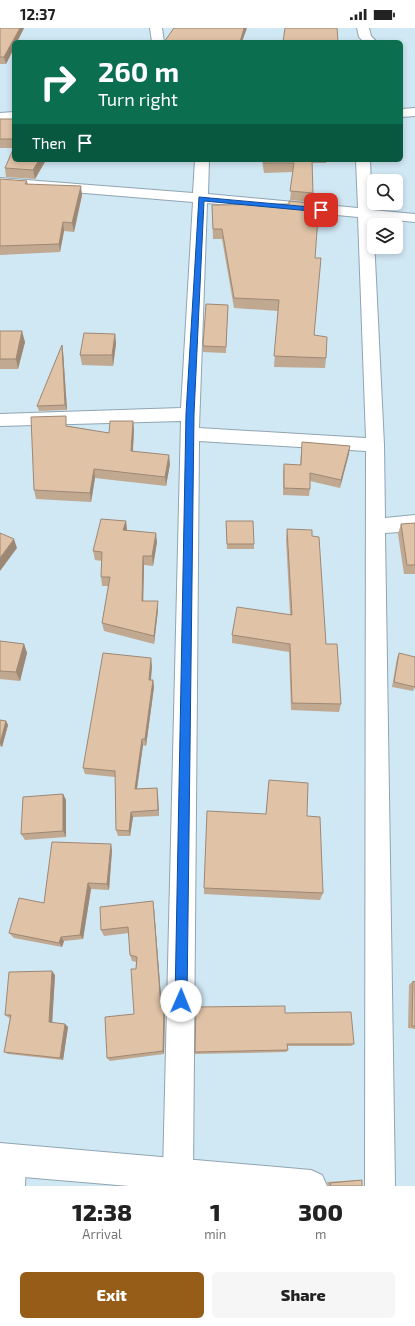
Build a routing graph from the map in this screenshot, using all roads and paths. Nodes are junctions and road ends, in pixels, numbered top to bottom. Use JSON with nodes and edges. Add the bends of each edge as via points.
{"nodes":[{"id":1,"x":156,"y":28,"type":"edge"},
{"id":2,"x":363,"y":28,"type":"edge"},
{"id":3,"x":158,"y":40,"type":"edge"},
{"id":4,"x":369,"y":40,"type":"edge"},
{"id":5,"x":415,"y":112,"type":"edge"},
{"id":6,"x":403,"y":113,"type":"edge"},
{"id":7,"x":0,"y":116,"type":"edge"},
{"id":8,"x":12,"y":116,"type":"edge"},
{"id":9,"x":202,"y":162,"type":"edge"},
{"id":10,"x":364,"y":162,"type":"edge"},
{"id":11,"x":0,"y":182,"type":"edge"},
{"id":12,"x":201,"y":198,"type":"junction"},
{"id":13,"x":366,"y":214,"type":"junction"},
{"id":14,"x":415,"y":218,"type":"edge"},
{"id":15,"x":0,"y":420,"type":"edge"},
{"id":16,"x":190,"y":424,"type":"junction"},
{"id":17,"x":375,"y":445,"type":"junction"},
{"id":18,"x":415,"y":523,"type":"edge"},
{"id":19,"x":376,"y":526,"type":"junction"},
{"id":20,"x":7,"y":1168,"type":"edge"},
{"id":21,"x":178,"y":1174,"type":"junction"},
{"id":22,"x":311,"y":1186,"type":"edge"},
{"id":23,"x":380,"y":1186,"type":"edge"}],
"edges":[{"from":1,"to":3,"type":"street"},
{"from":2,"to":4,"type":"street"},
{"from":5,"to":6,"type":"street"},
{"from":7,"to":8,"type":"street"},
{"from":9,"to":12,"type":"street"},
{"from":10,"to":13,"type":"street"},
{"from":11,"to":12,"type":"street"},
{"from":12,"to":13,"type":"street"},
{"from":12,"to":16,"type":"street"},
{"from":13,"to":14,"type":"street"},
{"from":13,"to":17,"type":"street"},
{"from":15,"to":16,"type":"street"},
{"from":16,"to":17,"type":"street"},
{"from":16,"to":21,"type":"street"},
{"from":17,"to":19,"type":"street"},
{"from":18,"to":19,"type":"street"},
{"from":19,"to":23,"type":"street"},
{"from":20,"to":21,"type":"main road"},
{"from":21,"to":22,"type":"main road"}]}
